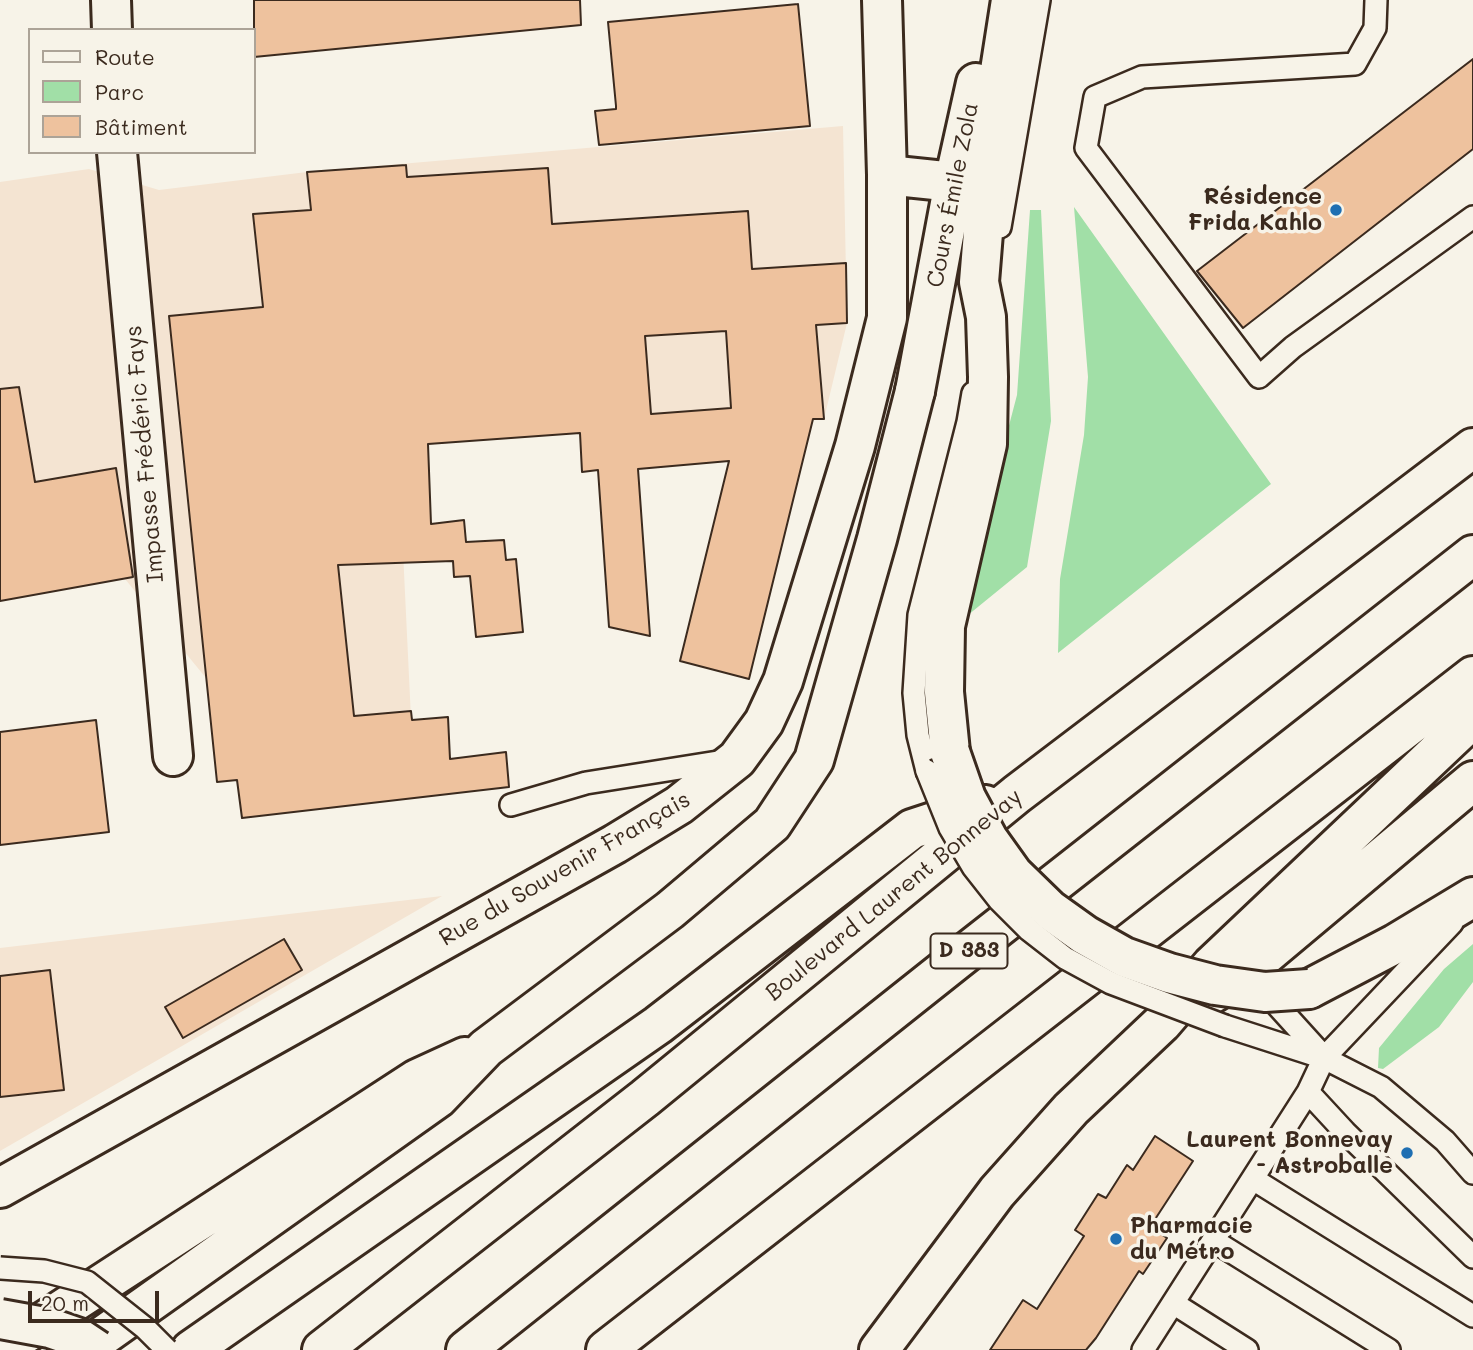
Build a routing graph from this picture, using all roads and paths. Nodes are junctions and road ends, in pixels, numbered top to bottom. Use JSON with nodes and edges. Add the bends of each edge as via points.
{"nodes":[{"id":1,"x":111,"y":0,"type":"edge"},
{"id":2,"x":882,"y":0,"type":"edge"},
{"id":3,"x":998,"y":0,"type":"edge"},
{"id":4,"x":1011,"y":0,"type":"edge"},
{"id":5,"x":1039,"y":0,"type":"edge"},
{"id":6,"x":1376,"y":0,"type":"edge"},
{"id":7,"x":112,"y":28,"type":"edge"},
{"id":8,"x":117,"y":154,"type":"edge"},
{"id":9,"x":887,"y":175,"type":"junction"},
{"id":10,"x":954,"y":181,"type":"junction"},
{"id":11,"x":1473,"y":217,"type":"edge"},
{"id":12,"x":986,"y":317,"type":"junction"},
{"id":13,"x":1473,"y":448,"type":"edge"},
{"id":14,"x":1473,"y":555,"type":"edge"},
{"id":15,"x":1473,"y":676,"type":"edge"},
{"id":16,"x":1473,"y":718,"type":"edge"},
{"id":17,"x":173,"y":755,"type":"dead end"},
{"id":18,"x":737,"y":760,"type":"junction"},
{"id":19,"x":939,"y":762,"type":"junction"},
{"id":20,"x":1473,"y":780,"type":"edge"},
{"id":21,"x":1017,"y":794,"type":"junction"},
{"id":22,"x":511,"y":805,"type":"dead end"},
{"id":23,"x":1473,"y":899,"type":"edge"},
{"id":24,"x":1265,"y":992,"type":"junction"},
{"id":25,"x":1161,"y":1023,"type":"junction"},
{"id":26,"x":486,"y":1048,"type":"junction"},
{"id":27,"x":1324,"y":1058,"type":"junction"},
{"id":28,"x":1308,"y":1093,"type":"junction"},
{"id":29,"x":1473,"y":1173,"type":"edge"},
{"id":30,"x":1253,"y":1179,"type":"junction"},
{"id":31,"x":0,"y":1188,"type":"edge"},
{"id":32,"x":1214,"y":1241,"type":"junction"},
{"id":33,"x":1473,"y":1257,"type":"edge"},
{"id":34,"x":0,"y":1268,"type":"edge"},
{"id":35,"x":1173,"y":1303,"type":"junction"},
{"id":36,"x":1473,"y":1316,"type":"edge"},
{"id":37,"x":0,"y":1319,"type":"edge"},
{"id":38,"x":0,"y":1350,"type":"edge"},
{"id":39,"x":83,"y":1350,"type":"edge"},
{"id":40,"x":97,"y":1350,"type":"edge"},
{"id":41,"x":167,"y":1350,"type":"edge"},
{"id":42,"x":191,"y":1350,"type":"edge"},
{"id":43,"x":322,"y":1350,"type":"edge"},
{"id":44,"x":466,"y":1350,"type":"edge"},
{"id":45,"x":606,"y":1350,"type":"edge"},
{"id":46,"x":879,"y":1350,"type":"edge"},
{"id":47,"x":1143,"y":1350,"type":"edge"},
{"id":48,"x":1247,"y":1350,"type":"edge"},
{"id":49,"x":1388,"y":1350,"type":"edge"}],
"edges":[{"from":1,"to":7,"type":"main road"},
{"from":2,"to":9,"type":"main road","name":"Rue du Souvenir Français"},
{"from":3,"to":10,"type":"main road","name":"Cours Émile Zola"},
{"from":4,"to":12,"type":"main road","name":"Cours Émile Zola","via":[[992,122],[979,282]]},
{"from":5,"to":12,"type":"lane"},
{"from":6,"to":11,"type":"lane","via":[[1375,28],[1355,64],[1142,77],[1095,97],[1086,148],[1259,377],[1293,346]]},
{"from":8,"to":17,"type":"main road","name":"Impasse Frédéric Fays"},
{"from":9,"to":10,"type":"main road"},
{"from":9,"to":18,"type":"main road","name":"Rue du Souvenir Français","via":[[887,318],[858,433],[783,681],[764,722]]},
{"from":10,"to":26,"type":"main road","name":"Cours Émile Zola","via":[[915,391],[814,760],[772,824],[670,910]]},
{"from":12,"to":19,"type":"main road","name":"Cours Émile Zola","via":[[987,444],[945,626]]},
{"from":13,"to":21,"type":"main road","name":"Boulevard Laurent Bonnevay"},
{"from":14,"to":44,"type":"main road","number":"D 383"},
{"from":15,"to":45,"type":"main road"},
{"from":16,"to":25,"type":"main road","via":[[1212,965]]},
{"from":18,"to":22,"type":"lane","via":[[586,783]]},
{"from":18,"to":31,"type":"main road","name":"Rue du Souvenir Français","via":[[679,805],[615,844]]},
{"from":19,"to":24,"type":"main road","name":"Cours Émile Zola","bridge":true,"via":[[1013,874],[1050,910],[1085,935],[1124,957],[1169,973]]},
{"from":19,"to":27,"type":"lane","bridge":true,"via":[[950,828],[973,867],[1029,930],[1065,958],[1111,983]]},
{"from":20,"to":25,"type":"main road","via":[[1238,978]]},
{"from":21,"to":42,"type":"main road","via":[[912,829],[658,1025]]},
{"from":21,"to":43,"type":"main road","name":"Boulevard Laurent Bonnevay","via":[[645,1098]]},
{"from":23,"to":24,"type":"main road","name":"Cours Émile Zola","bridge":true,"via":[[1309,989]]},
{"from":23,"to":27,"type":"lane"},
{"from":24,"to":27,"type":"lane"},
{"from":25,"to":46,"type":"main road","via":[[1071,1109],[997,1192]]},
{"from":26,"to":38,"type":"main road","via":[[417,1079]]},
{"from":26,"to":39,"type":"main road","via":[[438,1098]]},
{"from":27,"to":28,"type":"lane"},
{"from":27,"to":29,"type":"lane","via":[[1381,1087],[1445,1141]]},
{"from":28,"to":30,"type":"lane"},
{"from":28,"to":33,"type":"lane"},
{"from":30,"to":32,"type":"lane"},
{"from":30,"to":36,"type":"lane"},
{"from":32,"to":35,"type":"lane"},
{"from":32,"to":49,"type":"lane"},
{"from":34,"to":41,"type":"lane","bridge":true,"via":[[44,1271],[87,1282]]},
{"from":35,"to":47,"type":"lane"},
{"from":35,"to":48,"type":"lane"},
{"from":37,"to":40,"type":"main road","bridge":true,"via":[[50,1328]]}]}
